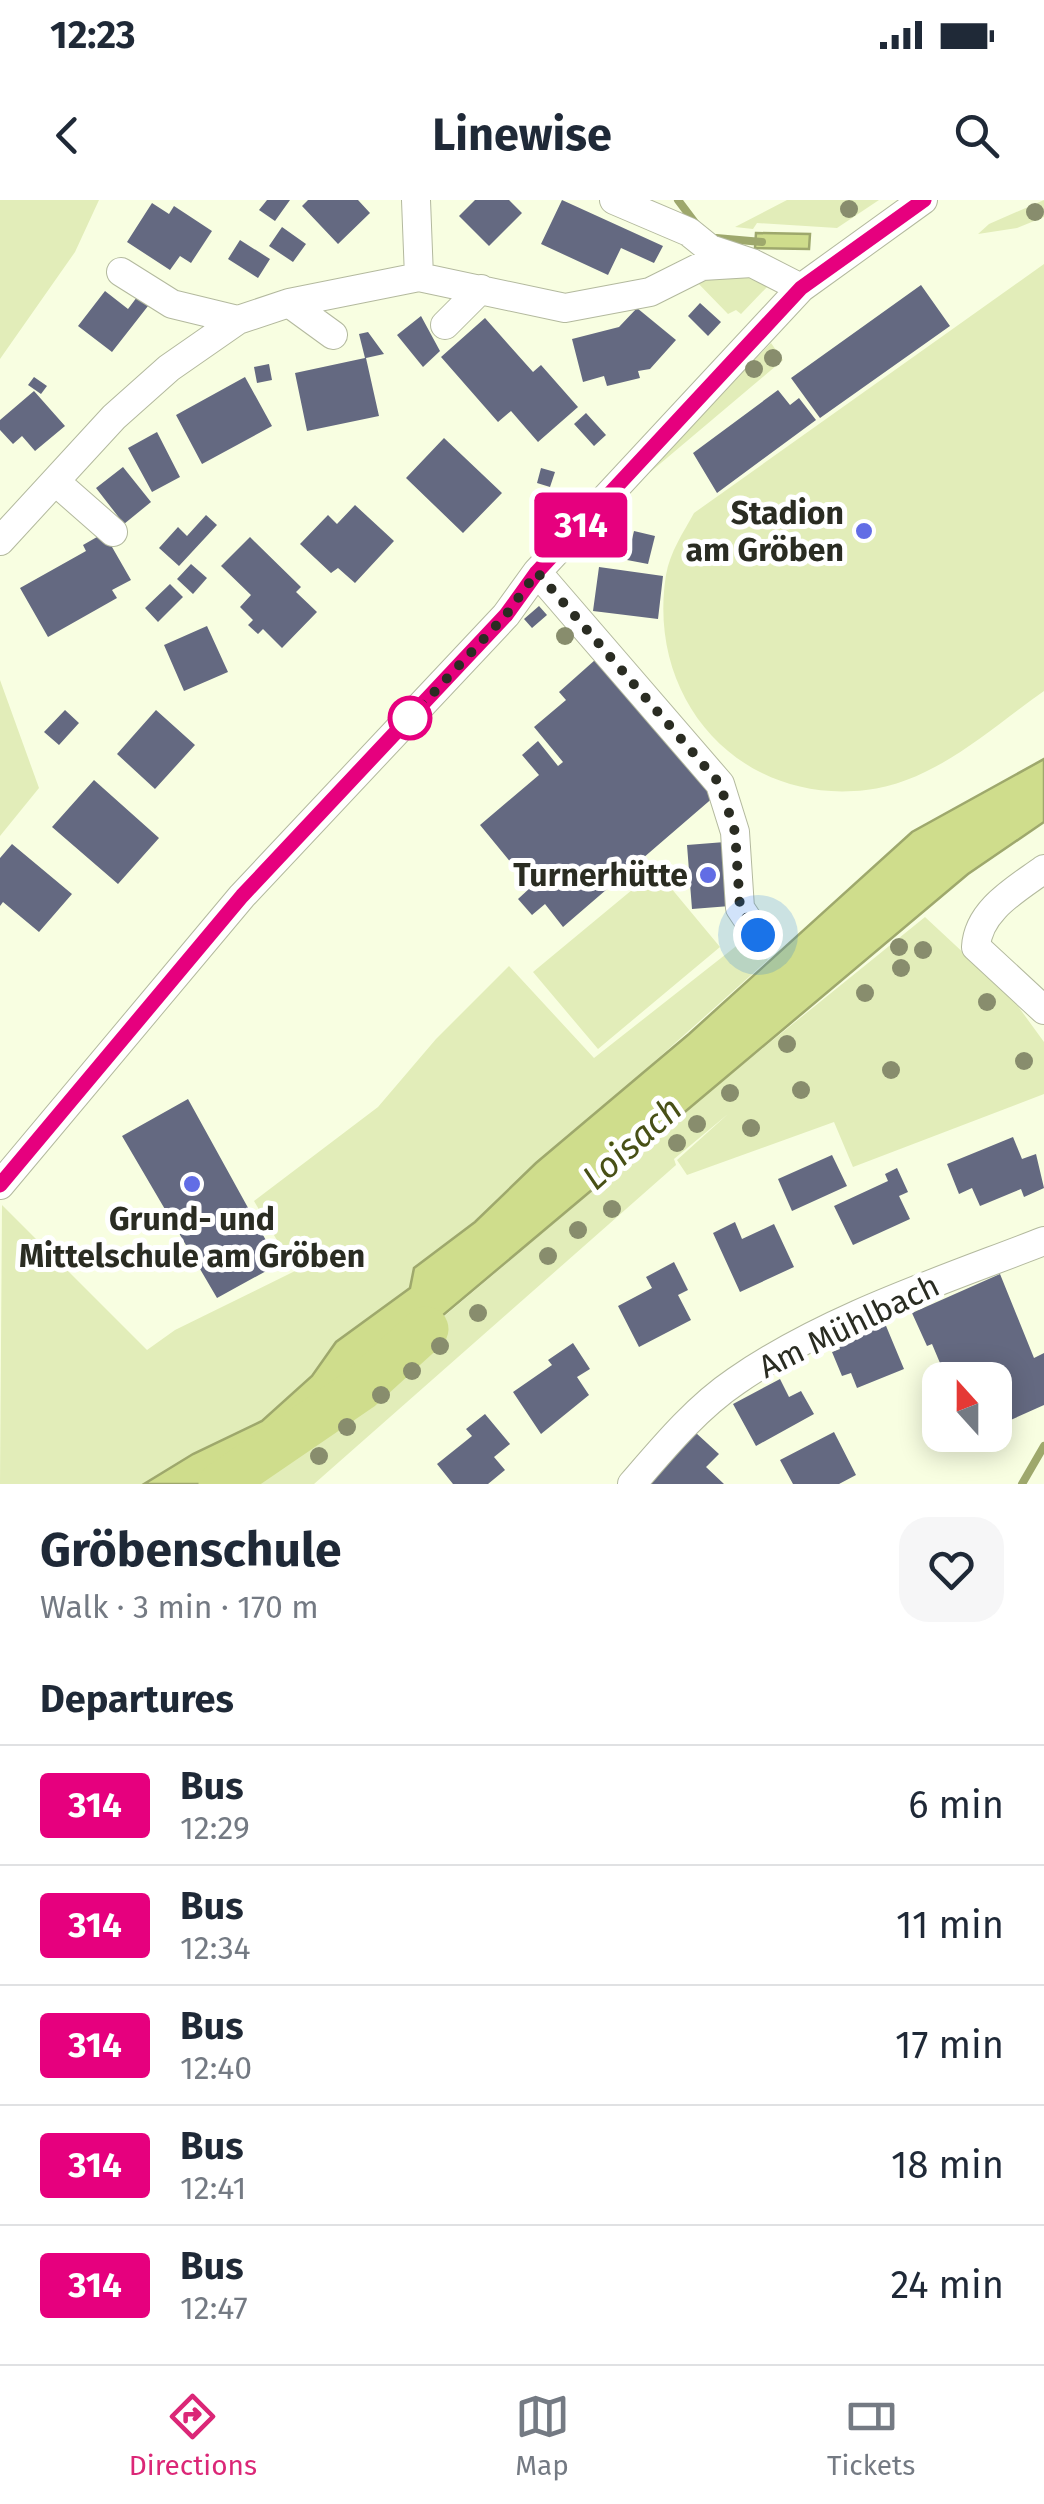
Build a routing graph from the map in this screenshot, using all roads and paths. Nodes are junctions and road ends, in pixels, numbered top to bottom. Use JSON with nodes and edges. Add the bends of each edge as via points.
{"nodes":[{"id":1,"x":416,"y":200,"type":"edge"},
{"id":2,"x":614,"y":200,"type":"edge"},
{"id":3,"x":924,"y":200,"type":"edge"},
{"id":4,"x":752,"y":263,"type":"junction"},
{"id":5,"x":120,"y":272,"type":"dead end"},
{"id":6,"x":419,"y":277,"type":"junction"},
{"id":7,"x":801,"y":288,"type":"junction"},
{"id":8,"x":480,"y":289,"type":"junction"},
{"id":9,"x":289,"y":303,"type":"junction"},
{"id":10,"x":238,"y":320,"type":"junction"},
{"id":11,"x":445,"y":324,"type":"dead end"},
{"id":12,"x":333,"y":335,"type":"dead end"},
{"id":13,"x":56,"y":482,"type":"junction"},
{"id":14,"x":113,"y":532,"type":"dead end"},
{"id":15,"x":0,"y":540,"type":"edge"},
{"id":16,"x":537,"y":572,"type":"junction"},
{"id":17,"x":1044,"y":869,"type":"edge"},
{"id":18,"x":758,"y":935,"type":"dead end"},
{"id":19,"x":1044,"y":1010,"type":"edge"},
{"id":20,"x":0,"y":1185,"type":"edge"},
{"id":21,"x":1044,"y":1241,"type":"edge"},
{"id":22,"x":632,"y":1484,"type":"edge"}],
"edges":[{"from":1,"to":6,"type":"street"},
{"from":2,"to":4,"type":"street","via":[[689,232],[710,250]]},
{"from":3,"to":7,"type":"street"},
{"from":4,"to":7,"type":"street"},
{"from":4,"to":8,"type":"street","via":[[702,266],[650,292],[565,308]]},
{"from":5,"to":10,"type":"street","via":[[172,304]]},
{"from":6,"to":8,"type":"street"},
{"from":6,"to":9,"type":"street"},
{"from":7,"to":16,"type":"street"},
{"from":8,"to":11,"type":"street"},
{"from":9,"to":10,"type":"street"},
{"from":9,"to":12,"type":"street"},
{"from":10,"to":13,"type":"street","via":[[168,368]]},
{"from":13,"to":14,"type":"street"},
{"from":13,"to":15,"type":"street"},
{"from":16,"to":18,"type":"street","via":[[720,784],[735,832],[740,908]]},
{"from":16,"to":20,"type":"street","via":[[506,615],[242,896]]},
{"from":17,"to":19,"type":"street","via":[[991,911],[977,931],[976,947]]},
{"from":21,"to":22,"type":"street","name":"Am Mühlbach","via":[[814,1337],[734,1382]]}]}
